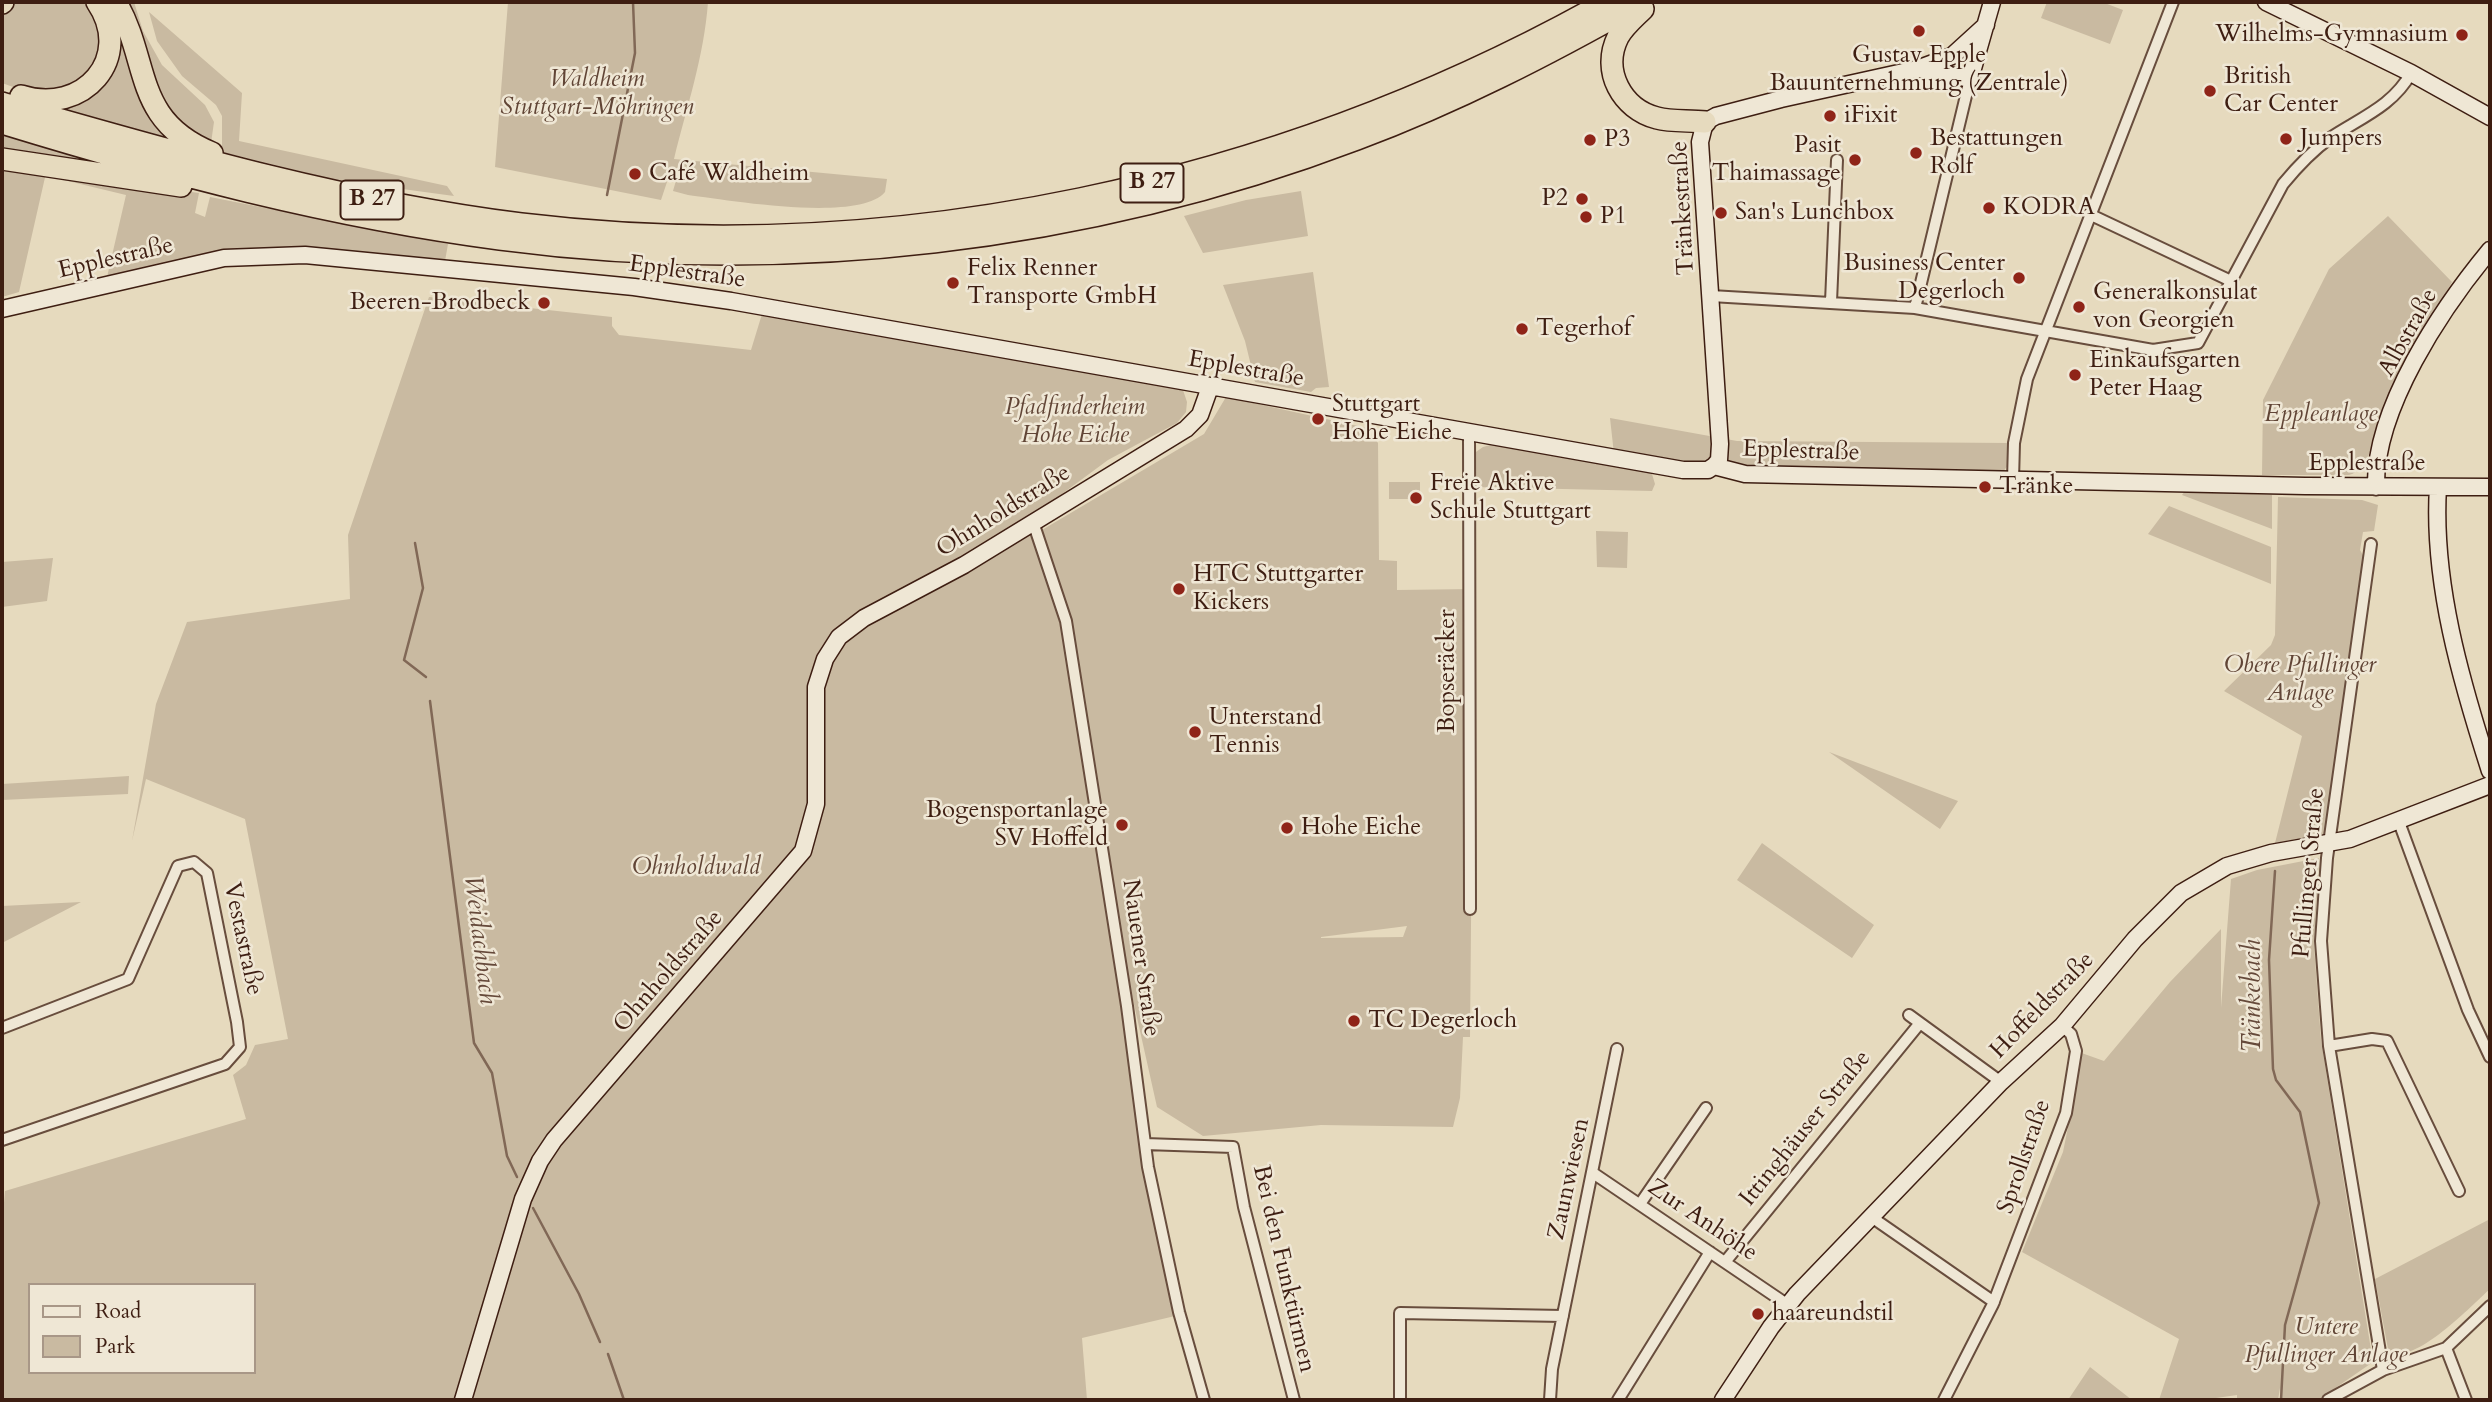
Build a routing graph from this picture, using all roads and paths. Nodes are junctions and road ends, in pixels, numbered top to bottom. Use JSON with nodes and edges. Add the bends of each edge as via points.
{"nodes":[{"id":1,"x":97,"y":2,"type":"edge"},
{"id":2,"x":116,"y":2,"type":"edge"},
{"id":3,"x":1606,"y":2,"type":"edge"},
{"id":4,"x":1641,"y":2,"type":"edge"},
{"id":5,"x":1650,"y":2,"type":"edge"},
{"id":6,"x":1992,"y":2,"type":"edge"},
{"id":7,"x":2173,"y":2,"type":"edge"},
{"id":8,"x":2266,"y":2,"type":"edge"},
{"id":9,"x":1986,"y":24,"type":"junction"},
{"id":10,"x":1917,"y":69,"type":"junction"},
{"id":11,"x":2411,"y":73,"type":"junction"},
{"id":12,"x":1970,"y":79,"type":"junction"},
{"id":13,"x":2,"y":90,"type":"edge"},
{"id":14,"x":2,"y":103,"type":"edge"},
{"id":15,"x":2490,"y":117,"type":"edge"},
{"id":16,"x":1705,"y":122,"type":"junction"},
{"id":17,"x":2,"y":123,"type":"edge"},
{"id":18,"x":2,"y":159,"type":"edge"},
{"id":19,"x":1837,"y":160,"type":"dead end"},
{"id":20,"x":227,"y":177,"type":"junction"},
{"id":21,"x":2089,"y":214,"type":"junction"},
{"id":22,"x":666,"y":244,"type":"junction"},
{"id":23,"x":2490,"y":250,"type":"edge"},
{"id":24,"x":2231,"y":281,"type":"junction"},
{"id":25,"x":1712,"y":296,"type":"junction"},
{"id":26,"x":1831,"y":302,"type":"junction"},
{"id":27,"x":1915,"y":308,"type":"junction"},
{"id":28,"x":2,"y":309,"type":"edge"},
{"id":29,"x":2044,"y":329,"type":"junction"},
{"id":30,"x":1210,"y":387,"type":"junction"},
{"id":31,"x":1469,"y":433,"type":"junction"},
{"id":32,"x":1714,"y":466,"type":"junction"},
{"id":33,"x":2013,"y":480,"type":"junction"},
{"id":34,"x":2376,"y":487,"type":"junction"},
{"id":35,"x":2438,"y":487,"type":"junction"},
{"id":36,"x":2490,"y":487,"type":"edge"},
{"id":37,"x":1033,"y":522,"type":"junction"},
{"id":38,"x":2371,"y":544,"type":"dead end"},
{"id":39,"x":2490,"y":771,"type":"edge"},
{"id":40,"x":2490,"y":785,"type":"edge"},
{"id":41,"x":2399,"y":822,"type":"junction"},
{"id":42,"x":2329,"y":843,"type":"junction"},
{"id":43,"x":1470,"y":909,"type":"dead end"},
{"id":44,"x":1909,"y":1015,"type":"dead end"},
{"id":45,"x":1920,"y":1023,"type":"junction"},
{"id":46,"x":2062,"y":1026,"type":"junction"},
{"id":47,"x":2,"y":1028,"type":"edge"},
{"id":48,"x":2329,"y":1046,"type":"junction"},
{"id":49,"x":1618,"y":1049,"type":"dead end"},
{"id":50,"x":2490,"y":1056,"type":"edge"},
{"id":51,"x":2001,"y":1082,"type":"junction"},
{"id":52,"x":1706,"y":1108,"type":"dead end"},
{"id":53,"x":1144,"y":1138,"type":"junction"},
{"id":54,"x":2,"y":1140,"type":"edge"},
{"id":55,"x":1592,"y":1173,"type":"junction"},
{"id":56,"x":2459,"y":1191,"type":"dead end"},
{"id":57,"x":1640,"y":1204,"type":"junction"},
{"id":58,"x":1870,"y":1216,"type":"junction"},
{"id":59,"x":1710,"y":1252,"type":"junction"},
{"id":60,"x":1725,"y":1262,"type":"junction"},
{"id":61,"x":1994,"y":1302,"type":"junction"},
{"id":62,"x":1788,"y":1305,"type":"junction"},
{"id":63,"x":2490,"y":1306,"type":"edge"},
{"id":64,"x":1563,"y":1317,"type":"junction"},
{"id":65,"x":2446,"y":1348,"type":"junction"},
{"id":66,"x":2383,"y":1370,"type":"junction"},
{"id":67,"x":2334,"y":1399,"type":"edge"},
{"id":68,"x":463,"y":1400,"type":"edge"},
{"id":69,"x":1203,"y":1400,"type":"edge"},
{"id":70,"x":1294,"y":1400,"type":"edge"},
{"id":71,"x":1400,"y":1400,"type":"edge"},
{"id":72,"x":1550,"y":1400,"type":"edge"},
{"id":73,"x":1618,"y":1400,"type":"edge"},
{"id":74,"x":1723,"y":1400,"type":"edge"},
{"id":75,"x":1944,"y":1400,"type":"edge"},
{"id":76,"x":2466,"y":1400,"type":"edge"}],
"edges":[{"from":1,"to":13,"type":"highway","via":[[108,26],[108,47],[102,70],[86,89],[69,99],[46,102]]},
{"from":2,"to":20,"type":"highway","number":"B 27","via":[[155,107],[178,133],[216,155]]},
{"from":3,"to":22,"type":"highway","number":"B 27","via":[[1413,96],[1267,151],[1172,178],[1061,204],[890,228]]},
{"from":4,"to":22,"type":"highway","number":"B 27","via":[[1540,58],[1422,113],[1270,170],[1178,197],[1065,222],[891,246],[795,253]]},
{"from":5,"to":16,"type":"highway","via":[[1627,24],[1614,47],[1613,75],[1618,89],[1643,113],[1659,119]]},
{"from":6,"to":9,"type":"main road"},
{"from":7,"to":21,"type":"street"},
{"from":8,"to":11,"type":"main road"},
{"from":9,"to":10,"type":"main road","name":"Tränkestraße","via":[[1952,56]]},
{"from":9,"to":12,"type":"main road"},
{"from":10,"to":12,"type":"main road","name":"Tränkestraße"},
{"from":10,"to":16,"type":"main road","name":"Tränkestraße"},
{"from":11,"to":15,"type":"main road"},
{"from":11,"to":24,"type":"street","via":[[2393,98],[2329,139],[2298,166],[2277,194]]},
{"from":12,"to":27,"type":"street"},
{"from":14,"to":20,"type":"highway","number":"B 27"},
{"from":16,"to":25,"type":"main road","name":"Tränkestraße","via":[[1700,142]]},
{"from":17,"to":20,"type":"highway","number":"B 27"},
{"from":18,"to":20,"type":"highway","number":"B 27","via":[[203,189]]},
{"from":19,"to":26,"type":"street"},
{"from":20,"to":22,"type":"highway","number":"B 27"},
{"from":21,"to":24,"type":"street"},
{"from":21,"to":29,"type":"street"},
{"from":23,"to":34,"type":"main road","name":"Albstraße","via":[[2463,282],[2409,374],[2381,446]]},
{"from":24,"to":29,"type":"street","via":[[2198,343],[2153,349]]},
{"from":25,"to":26,"type":"street"},
{"from":25,"to":32,"type":"main road","name":"Tränkestraße","via":[[1720,444]]},
{"from":26,"to":27,"type":"street"},
{"from":27,"to":29,"type":"street"},
{"from":28,"to":30,"type":"main road","name":"Epplestraße","via":[[224,258],[305,255],[634,287]]},
{"from":29,"to":33,"type":"street","via":[[2019,408]]},
{"from":30,"to":31,"type":"main road","name":"Epplestraße"},
{"from":30,"to":37,"type":"main road","name":"Ohnholdstraße","via":[[1200,415],[1186,429]]},
{"from":31,"to":32,"type":"main road","name":"Epplestraße","via":[[1683,470]]},
{"from":31,"to":43,"type":"street","name":"Bopseräcker"},
{"from":32,"to":33,"type":"main road","name":"Epplestraße","via":[[1745,474]]},
{"from":33,"to":34,"type":"main road","name":"Epplestraße"},
{"from":34,"to":35,"type":"main road","name":"Epplestraße"},
{"from":35,"to":36,"type":"main road","name":"Epplestraße"},
{"from":35,"to":39,"type":"main road","via":[[2442,579]]},
{"from":37,"to":53,"type":"street","name":"Nauener Straße","via":[[1066,621]]},
{"from":37,"to":68,"type":"main road","name":"Ohnholdstraße","via":[[923,589],[849,627],[830,648],[817,687],[816,804],[803,851],[540,1161],[523,1199]]},
{"from":38,"to":42,"type":"street","name":"Pfullinger Straße"},
{"from":40,"to":41,"type":"main road","name":"Hoffeldstraße"},
{"from":41,"to":42,"type":"main road","name":"Hoffeldstraße"},
{"from":41,"to":50,"type":"street","via":[[2468,1010]]},
{"from":42,"to":46,"type":"main road","name":"Hoffeldstraße","via":[[2227,866],[2181,893],[2135,939]]},
{"from":42,"to":48,"type":"street","name":"Pfullinger Straße","via":[[2321,941]]},
{"from":44,"to":45,"type":"street"},
{"from":45,"to":51,"type":"street"},
{"from":45,"to":60,"type":"street","name":"Ittinghäuser Straße"},
{"from":46,"to":51,"type":"main road","name":"Hoffeldstraße"},
{"from":46,"to":61,"type":"street","name":"Sprollstraße","via":[[2071,1034],[2076,1051],[2066,1113]]},
{"from":47,"to":54,"type":"street","name":"Vestastraße","via":[[128,979],[178,866],[194,862],[207,873],[240,1047],[225,1064]]},
{"from":48,"to":56,"type":"street","via":[[2387,1041]]},
{"from":48,"to":66,"type":"street","name":"Pfullinger Straße"},
{"from":49,"to":55,"type":"street","name":"Zaunwiesen"},
{"from":51,"to":58,"type":"main road","name":"Hoffeldstraße"},
{"from":52,"to":57,"type":"street"},
{"from":53,"to":69,"type":"street","name":"Nauener Straße"},
{"from":53,"to":70,"type":"street","name":"Bei den Funktürmen","via":[[1233,1147]]},
{"from":55,"to":57,"type":"street","name":"Zur Anhöhe"},
{"from":55,"to":64,"type":"street","name":"Zaunwiesen"},
{"from":57,"to":59,"type":"street","name":"Zur Anhöhe"},
{"from":58,"to":61,"type":"street"},
{"from":58,"to":62,"type":"main road","name":"Hoffeldstraße"},
{"from":59,"to":60,"type":"street","name":"Zur Anhöhe"},
{"from":59,"to":73,"type":"street"},
{"from":60,"to":62,"type":"street","name":"Zur Anhöhe"},
{"from":61,"to":75,"type":"street","name":"Sprollstraße"},
{"from":62,"to":74,"type":"main road","name":"Hoffeldstraße"},
{"from":63,"to":65,"type":"street"},
{"from":64,"to":71,"type":"street","via":[[1400,1313]]},
{"from":64,"to":72,"type":"street","name":"Zaunwiesen"},
{"from":65,"to":66,"type":"street"},
{"from":65,"to":76,"type":"street"},
{"from":66,"to":67,"type":"street"}]}
